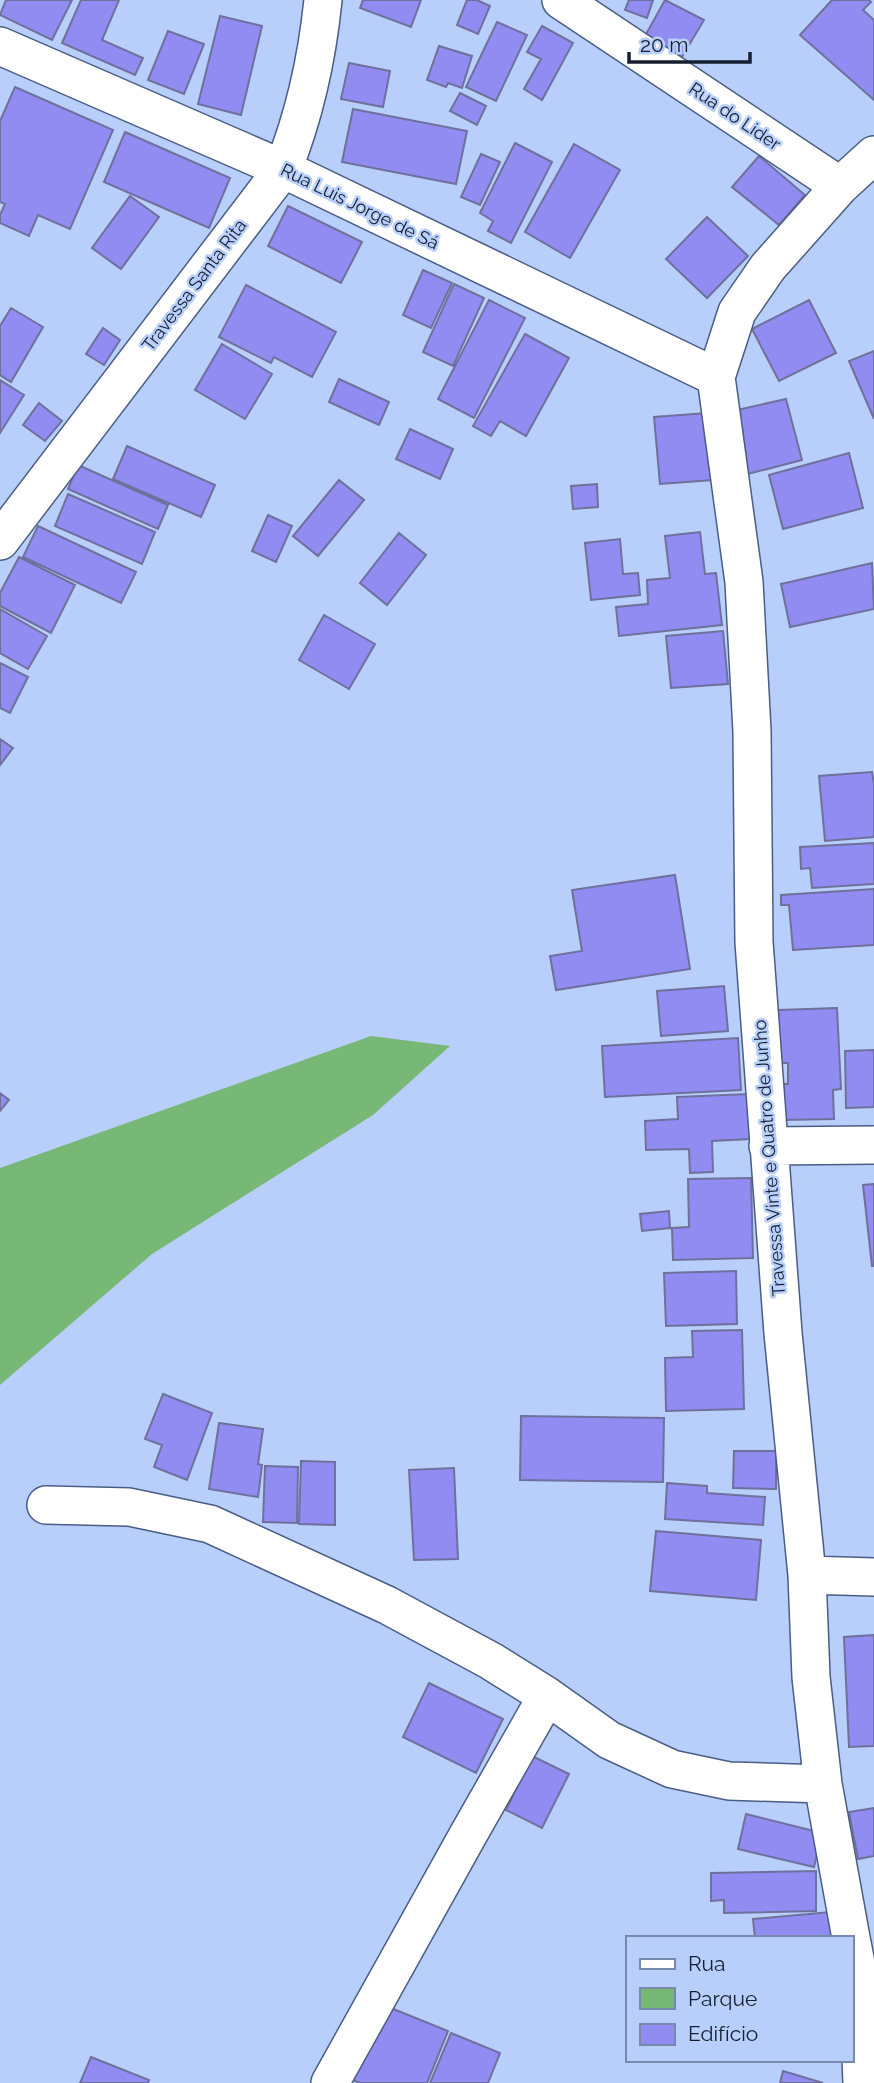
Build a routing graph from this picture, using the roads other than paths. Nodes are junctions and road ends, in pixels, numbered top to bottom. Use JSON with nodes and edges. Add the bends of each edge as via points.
{"nodes":[{"id":1,"x":323,"y":0,"type":"edge"},
{"id":2,"x":561,"y":0,"type":"edge"},
{"id":3,"x":0,"y":46,"type":"edge"},
{"id":4,"x":874,"y":155,"type":"edge"},
{"id":5,"x":283,"y":169,"type":"junction"},
{"id":6,"x":840,"y":186,"type":"junction"},
{"id":7,"x":716,"y":377,"type":"junction"},
{"id":8,"x":11,"y":506,"type":"edge"},
{"id":9,"x":0,"y":541,"type":"edge"},
{"id":10,"x":874,"y":1145,"type":"edge"},
{"id":11,"x":768,"y":1146,"type":"junction"},
{"id":12,"x":46,"y":1505,"type":"dead end"},
{"id":13,"x":807,"y":1575,"type":"junction"},
{"id":14,"x":874,"y":1577,"type":"edge"},
{"id":15,"x":547,"y":1696,"type":"junction"},
{"id":16,"x":824,"y":1784,"type":"junction"},
{"id":17,"x":851,"y":1936,"type":"edge"},
{"id":18,"x":853,"y":1948,"type":"edge"},
{"id":19,"x":330,"y":2083,"type":"edge"},
{"id":20,"x":862,"y":2083,"type":"edge"}],
"edges":[{"from":1,"to":5,"type":"street","name":"Travessa Santa Rita","via":[[306,102]]},
{"from":2,"to":6,"type":"street","name":"Rua do Lider"},
{"from":3,"to":5,"type":"street","name":"Rua Luis Jorge de Sá"},
{"from":4,"to":6,"type":"street"},
{"from":5,"to":7,"type":"street","name":"Rua Luis Jorge de Sá"},
{"from":5,"to":8,"type":"street","name":"Travessa Santa Rita"},
{"from":6,"to":7,"type":"street","via":[[768,267],[737,312]]},
{"from":7,"to":11,"type":"street","name":"Travessa Vinte e Quatro de Junho","via":[[744,582],[752,730],[754,942]]},
{"from":8,"to":9,"type":"street","name":"Travessa Santa Rita"},
{"from":10,"to":11,"type":"street"},
{"from":11,"to":13,"type":"street","name":"Travessa Vinte e Quatro de Junho"},
{"from":12,"to":15,"type":"street","via":[[129,1507],[209,1524],[387,1605]]},
{"from":13,"to":14,"type":"street"},
{"from":13,"to":16,"type":"street","name":"Travessa Vinte e Quatro de Junho","via":[[811,1677]]},
{"from":15,"to":16,"type":"street","via":[[609,1740],[672,1769],[729,1781]]},
{"from":15,"to":19,"type":"street"},
{"from":16,"to":17,"type":"street","name":"Travessa Vinte e Quatro de Junho"},
{"from":18,"to":20,"type":"street","name":"Travessa Vinte e Quatro de Junho"}]}
